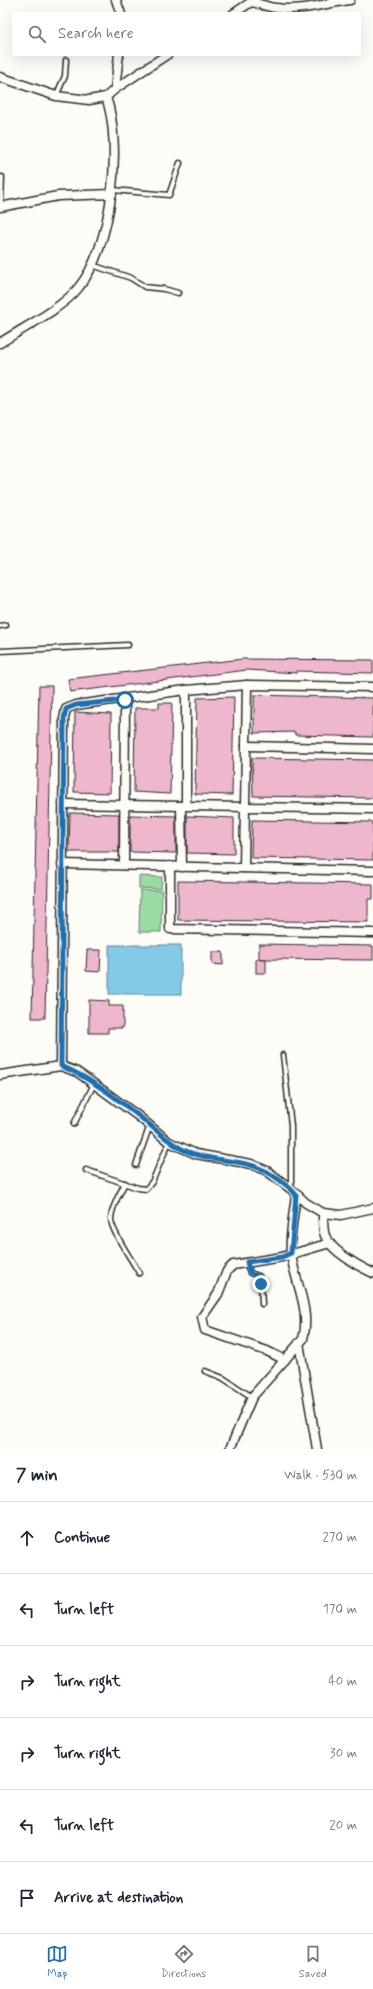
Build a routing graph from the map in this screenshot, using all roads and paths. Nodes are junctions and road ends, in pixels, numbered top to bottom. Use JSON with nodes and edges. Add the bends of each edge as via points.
{"nodes":[{"id":1,"x":116,"y":0,"type":"edge"},
{"id":2,"x":350,"y":0,"type":"edge"},
{"id":3,"x":253,"y":1,"type":"edge"},
{"id":4,"x":120,"y":12,"type":"edge"},
{"id":5,"x":236,"y":12,"type":"edge"},
{"id":6,"x":119,"y":56,"type":"edge"},
{"id":7,"x":165,"y":56,"type":"edge"},
{"id":8,"x":66,"y":60,"type":"dead end"},
{"id":9,"x":0,"y":77,"type":"edge"},
{"id":10,"x":115,"y":89,"type":"junction"},
{"id":11,"x":56,"y":96,"type":"junction"},
{"id":12,"x":106,"y":97,"type":"junction"},
{"id":13,"x":180,"y":163,"type":"dead end"},
{"id":14,"x":2,"y":177,"type":"dead end"},
{"id":15,"x":112,"y":192,"type":"junction"},
{"id":16,"x":0,"y":206,"type":"edge"},
{"id":17,"x":92,"y":264,"type":"junction"},
{"id":18,"x":178,"y":293,"type":"dead end"},
{"id":19,"x":0,"y":343,"type":"edge"},
{"id":20,"x":6,"y":625,"type":"dead end"},
{"id":21,"x":0,"y":626,"type":"edge"},
{"id":22,"x":128,"y":645,"type":"dead end"},
{"id":23,"x":0,"y":650,"type":"edge"},
{"id":24,"x":247,"y":684,"type":"junction"},
{"id":25,"x":373,"y":688,"type":"edge"},
{"id":26,"x":186,"y":690,"type":"junction"},
{"id":27,"x":125,"y":700,"type":"junction"},
{"id":28,"x":246,"y":746,"type":"junction"},
{"id":29,"x":373,"y":749,"type":"edge"},
{"id":30,"x":63,"y":804,"type":"junction"},
{"id":31,"x":125,"y":805,"type":"junction"},
{"id":32,"x":184,"y":806,"type":"junction"},
{"id":33,"x":245,"y":806,"type":"junction"},
{"id":34,"x":373,"y":809,"type":"edge"},
{"id":35,"x":62,"y":864,"type":"junction"},
{"id":36,"x":124,"y":865,"type":"junction"},
{"id":37,"x":170,"y":866,"type":"junction"},
{"id":38,"x":182,"y":867,"type":"junction"},
{"id":39,"x":244,"y":868,"type":"junction"},
{"id":40,"x":373,"y":871,"type":"edge"},
{"id":41,"x":373,"y":933,"type":"edge"},
{"id":42,"x":283,"y":1055,"type":"dead end"},
{"id":43,"x":61,"y":1066,"type":"junction"},
{"id":44,"x":0,"y":1075,"type":"edge"},
{"id":45,"x":94,"y":1084,"type":"junction"},
{"id":46,"x":74,"y":1124,"type":"dead end"},
{"id":47,"x":150,"y":1125,"type":"junction"},
{"id":48,"x":169,"y":1142,"type":"junction"},
{"id":49,"x":136,"y":1165,"type":"dead end"},
{"id":50,"x":86,"y":1170,"type":"dead end"},
{"id":51,"x":125,"y":1183,"type":"junction"},
{"id":52,"x":294,"y":1192,"type":"junction"},
{"id":53,"x":373,"y":1208,"type":"edge"},
{"id":54,"x":323,"y":1213,"type":"junction"},
{"id":55,"x":330,"y":1243,"type":"junction"},
{"id":56,"x":291,"y":1253,"type":"junction"},
{"id":57,"x":247,"y":1262,"type":"junction"},
{"id":58,"x":139,"y":1273,"type":"dead end"},
{"id":59,"x":373,"y":1273,"type":"edge"},
{"id":60,"x":262,"y":1304,"type":"dead end"},
{"id":61,"x":300,"y":1343,"type":"junction"},
{"id":62,"x":285,"y":1360,"type":"junction"},
{"id":63,"x":205,"y":1371,"type":"dead end"},
{"id":64,"x":252,"y":1398,"type":"junction"},
{"id":65,"x":230,"y":1449,"type":"edge"},
{"id":66,"x":317,"y":1449,"type":"edge"}],
"edges":[{"from":1,"to":4,"type":"street"},
{"from":2,"to":3,"type":"street","via":[[290,9],[277,9]]},
{"from":3,"to":5,"type":"street"},
{"from":6,"to":10,"type":"street"},
{"from":7,"to":10,"type":"street"},
{"from":8,"to":11,"type":"lane","via":[[65,76]]},
{"from":9,"to":11,"type":"street"},
{"from":10,"to":12,"type":"street"},
{"from":11,"to":12,"type":"street","via":[[89,100]]},
{"from":12,"to":15,"type":"street","via":[[113,138]]},
{"from":13,"to":15,"type":"lane","via":[[169,195]]},
{"from":14,"to":16,"type":"lane"},
{"from":15,"to":16,"type":"street","via":[[58,196]]},
{"from":15,"to":17,"type":"street","via":[[105,232]]},
{"from":17,"to":18,"type":"lane","via":[[130,278],[145,287]]},
{"from":17,"to":19,"type":"street","via":[[80,287],[73,294]]},
{"from":20,"to":21,"type":"lane"},
{"from":22,"to":23,"type":"lane"},
{"from":24,"to":25,"type":"street"},
{"from":24,"to":26,"type":"street"},
{"from":24,"to":28,"type":"street"},
{"from":26,"to":27,"type":"street"},
{"from":26,"to":32,"type":"street"},
{"from":27,"to":30,"type":"street","via":[[76,705],[66,709]]},
{"from":27,"to":31,"type":"street"},
{"from":28,"to":29,"type":"street"},
{"from":28,"to":33,"type":"street"},
{"from":30,"to":31,"type":"street"},
{"from":30,"to":35,"type":"street"},
{"from":31,"to":32,"type":"street"},
{"from":31,"to":36,"type":"street"},
{"from":32,"to":33,"type":"street"},
{"from":32,"to":38,"type":"street"},
{"from":33,"to":34,"type":"street"},
{"from":33,"to":39,"type":"street"},
{"from":35,"to":36,"type":"street"},
{"from":35,"to":43,"type":"street"},
{"from":36,"to":37,"type":"street"},
{"from":37,"to":38,"type":"street"},
{"from":37,"to":41,"type":"street","via":[[170,930]]},
{"from":38,"to":39,"type":"street"},
{"from":39,"to":40,"type":"street"},
{"from":42,"to":52,"type":"lane","via":[[291,1126]]},
{"from":43,"to":44,"type":"street"},
{"from":43,"to":45,"type":"street","via":[[77,1072]]},
{"from":45,"to":46,"type":"lane"},
{"from":45,"to":47,"type":"street"},
{"from":47,"to":48,"type":"street"},
{"from":47,"to":49,"type":"lane"},
{"from":48,"to":51,"type":"lane","via":[[152,1182],[146,1189]]},
{"from":48,"to":52,"type":"street","via":[[196,1154],[251,1164],[267,1171]]},
{"from":50,"to":51,"type":"lane"},
{"from":51,"to":58,"type":"lane","via":[[113,1209],[111,1222],[113,1230]]},
{"from":52,"to":54,"type":"street"},
{"from":52,"to":56,"type":"street"},
{"from":53,"to":54,"type":"street","via":[[341,1215]]},
{"from":54,"to":55,"type":"street","via":[[324,1233]]},
{"from":55,"to":56,"type":"street"},
{"from":55,"to":59,"type":"street","via":[[360,1267]]},
{"from":56,"to":57,"type":"street","via":[[282,1257]]},
{"from":56,"to":61,"type":"street","via":[[306,1316],[306,1329]]},
{"from":57,"to":60,"type":"lane","via":[[250,1273],[259,1276]]},
{"from":57,"to":62,"type":"street","via":[[233,1264],[227,1271],[218,1294],[202,1317],[203,1326],[212,1334],[267,1351]]},
{"from":61,"to":62,"type":"street"},
{"from":61,"to":66,"type":"street"},
{"from":62,"to":64,"type":"street"},
{"from":63,"to":64,"type":"lane","via":[[223,1378]]},
{"from":64,"to":65,"type":"street"}]}
